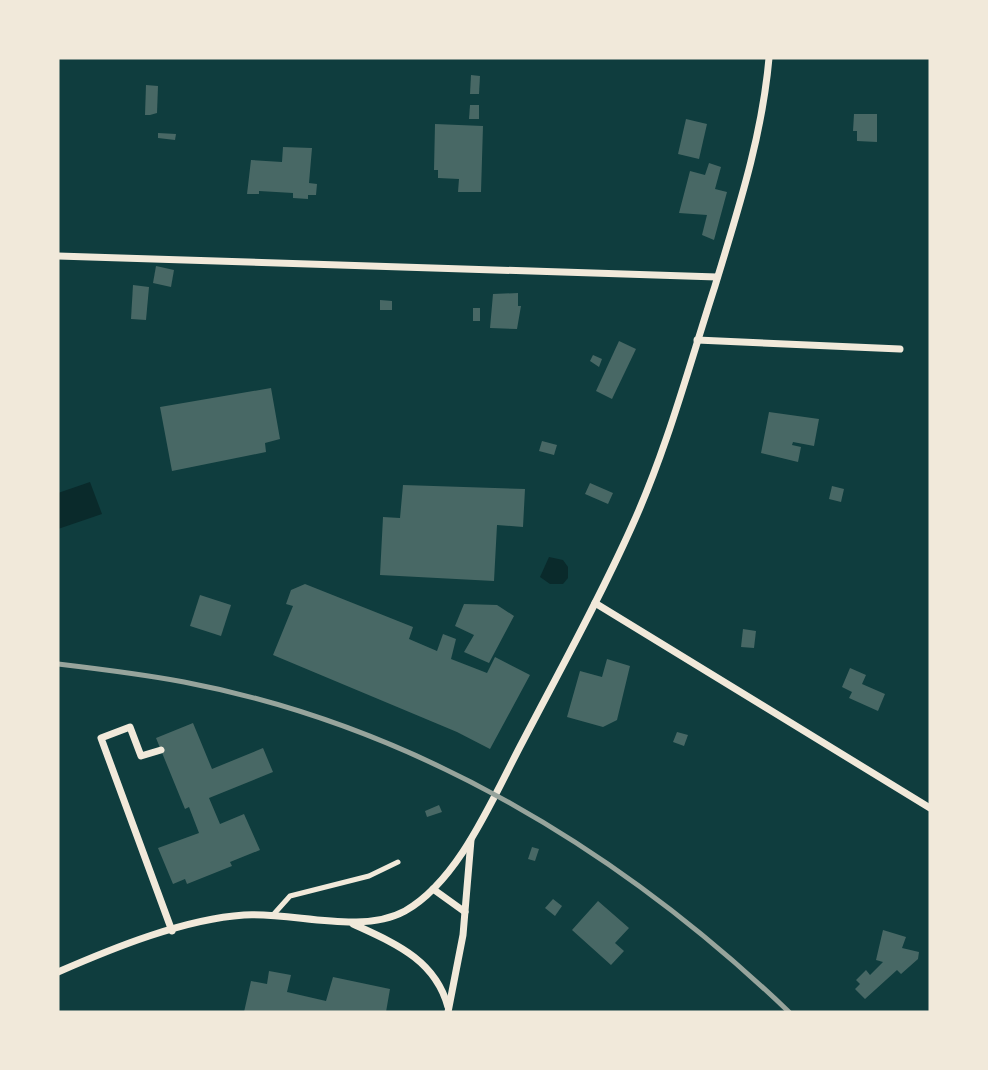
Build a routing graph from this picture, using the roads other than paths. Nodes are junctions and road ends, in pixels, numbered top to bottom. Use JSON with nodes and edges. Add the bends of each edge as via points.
{"nodes":[{"id":1,"x":769,"y":58,"type":"edge"},
{"id":2,"x":58,"y":256,"type":"edge"},
{"id":3,"x":717,"y":277,"type":"junction"},
{"id":4,"x":698,"y":340,"type":"junction"},
{"id":5,"x":900,"y":349,"type":"dead end"},
{"id":6,"x":595,"y":603,"type":"junction"},
{"id":7,"x":161,"y":750,"type":"dead end"},
{"id":8,"x":930,"y":808,"type":"edge"},
{"id":9,"x":471,"y":836,"type":"junction"},
{"id":10,"x":398,"y":862,"type":"dead end"},
{"id":11,"x":433,"y":889,"type":"junction"},
{"id":12,"x":465,"y":912,"type":"junction"},
{"id":13,"x":274,"y":915,"type":"junction"},
{"id":14,"x":349,"y":922,"type":"junction"},
{"id":15,"x":172,"y":931,"type":"junction"},
{"id":16,"x":58,"y":972,"type":"edge"},
{"id":17,"x":448,"y":1011,"type":"edge"}],
"edges":[{"from":1,"to":3,"type":"street","via":[[757,143]]},
{"from":2,"to":3,"type":"street"},
{"from":3,"to":4,"type":"street"},
{"from":4,"to":5,"type":"street"},
{"from":4,"to":6,"type":"street","via":[[662,452]]},
{"from":6,"to":8,"type":"street"},
{"from":6,"to":9,"type":"street"},
{"from":7,"to":15,"type":"street","via":[[141,756],[130,727],[101,738]]},
{"from":9,"to":11,"type":"street"},
{"from":9,"to":12,"type":"street"},
{"from":10,"to":13,"type":"lane","via":[[369,876],[290,897]]},
{"from":11,"to":12,"type":"street"},
{"from":11,"to":14,"type":"street","via":[[391,918]]},
{"from":12,"to":17,"type":"street"},
{"from":13,"to":14,"type":"street"},
{"from":13,"to":15,"type":"street","via":[[212,919]]},
{"from":14,"to":17,"type":"street","via":[[424,962]]},
{"from":15,"to":16,"type":"street"}]}
